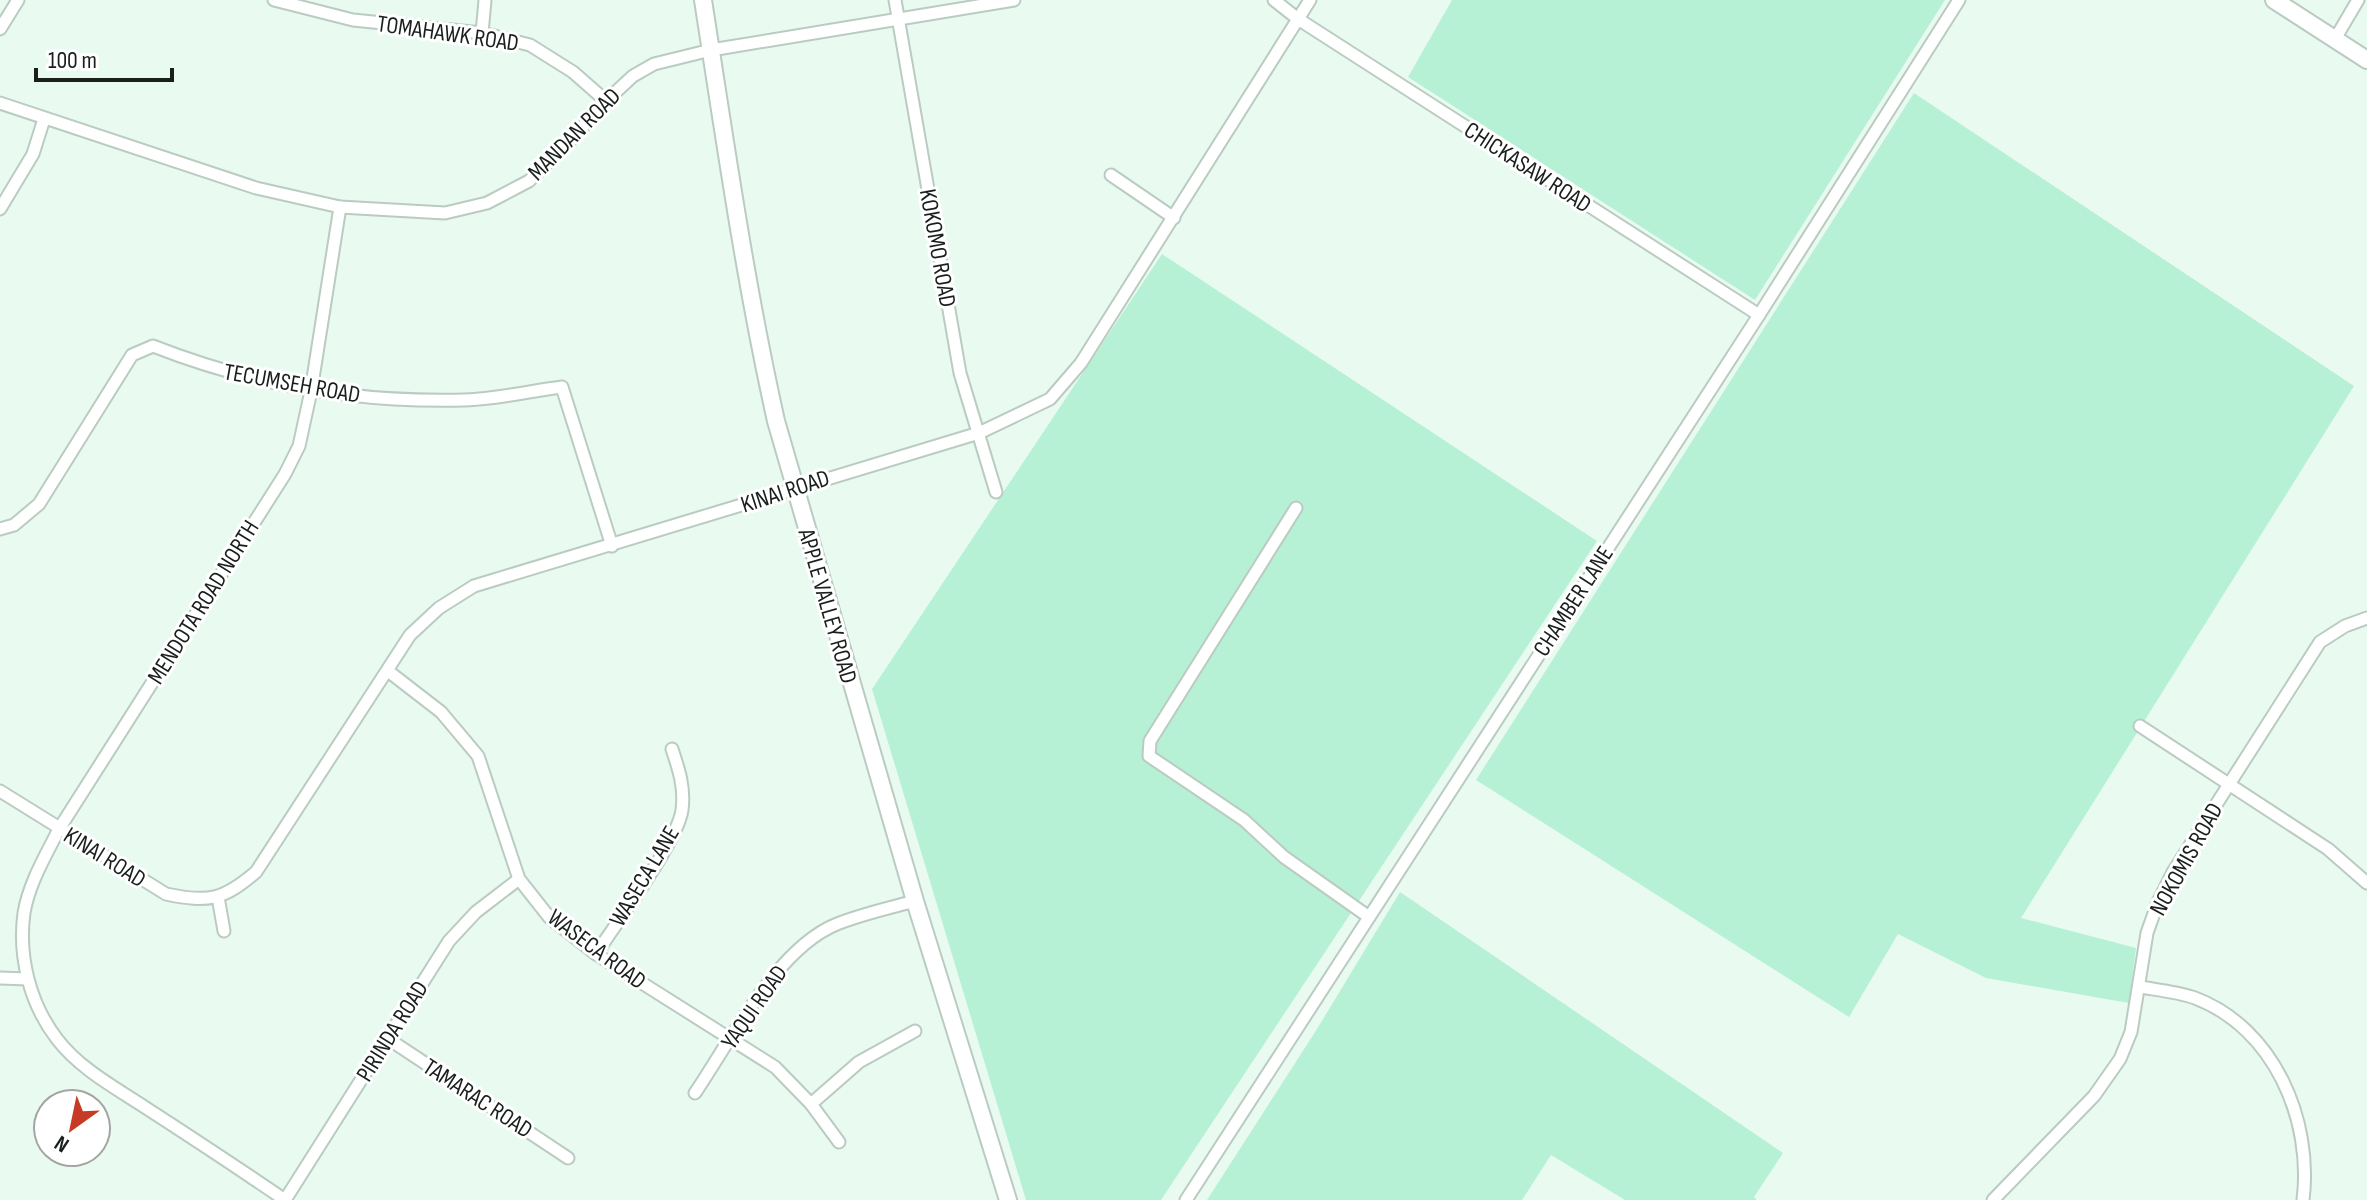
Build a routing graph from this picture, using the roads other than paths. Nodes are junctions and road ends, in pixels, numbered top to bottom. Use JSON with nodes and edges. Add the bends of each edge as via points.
{"nodes":[{"id":1,"x":18,"y":0,"type":"edge"},
{"id":2,"x":274,"y":0,"type":"edge"},
{"id":3,"x":485,"y":0,"type":"edge"},
{"id":4,"x":703,"y":0,"type":"edge"},
{"id":5,"x":895,"y":0,"type":"edge"},
{"id":6,"x":1014,"y":0,"type":"edge"},
{"id":7,"x":1274,"y":0,"type":"edge"},
{"id":8,"x":1310,"y":0,"type":"edge"},
{"id":9,"x":1959,"y":0,"type":"edge"},
{"id":10,"x":2274,"y":0,"type":"edge"},
{"id":11,"x":2358,"y":0,"type":"edge"},
{"id":12,"x":1298,"y":19,"type":"junction"},
{"id":13,"x":898,"y":21,"type":"junction"},
{"id":14,"x":0,"y":29,"type":"edge"},
{"id":15,"x":482,"y":33,"type":"junction"},
{"id":16,"x":2335,"y":39,"type":"junction"},
{"id":17,"x":711,"y":50,"type":"junction"},
{"id":18,"x":2367,"y":60,"type":"edge"},
{"id":19,"x":606,"y":101,"type":"junction"},
{"id":20,"x":0,"y":103,"type":"edge"},
{"id":21,"x":44,"y":119,"type":"junction"},
{"id":22,"x":1111,"y":175,"type":"dead end"},
{"id":23,"x":340,"y":207,"type":"junction"},
{"id":24,"x":0,"y":209,"type":"edge"},
{"id":25,"x":1174,"y":218,"type":"junction"},
{"id":26,"x":1759,"y":315,"type":"junction"},
{"id":27,"x":311,"y":391,"type":"junction"},
{"id":28,"x":979,"y":433,"type":"junction"},
{"id":29,"x":794,"y":488,"type":"junction"},
{"id":30,"x":996,"y":492,"type":"dead end"},
{"id":31,"x":1296,"y":508,"type":"dead end"},
{"id":32,"x":0,"y":529,"type":"edge"},
{"id":33,"x":612,"y":546,"type":"junction"},
{"id":34,"x":2367,"y":618,"type":"edge"},
{"id":35,"x":388,"y":671,"type":"junction"},
{"id":36,"x":2140,"y":726,"type":"dead end"},
{"id":37,"x":672,"y":749,"type":"dead end"},
{"id":38,"x":2228,"y":783,"type":"junction"},
{"id":39,"x":0,"y":791,"type":"edge"},
{"id":40,"x":59,"y":829,"type":"junction"},
{"id":41,"x":519,"y":879,"type":"junction"},
{"id":42,"x":2367,"y":883,"type":"edge"},
{"id":43,"x":218,"y":897,"type":"junction"},
{"id":44,"x":915,"y":901,"type":"junction"},
{"id":45,"x":1369,"y":917,"type":"junction"},
{"id":46,"x":224,"y":931,"type":"dead end"},
{"id":47,"x":596,"y":954,"type":"junction"},
{"id":48,"x":0,"y":978,"type":"edge"},
{"id":49,"x":27,"y":979,"type":"junction"},
{"id":50,"x":2140,"y":987,"type":"junction"},
{"id":51,"x":915,"y":1031,"type":"dead end"},
{"id":52,"x":387,"y":1038,"type":"junction"},
{"id":53,"x":731,"y":1040,"type":"junction"},
{"id":54,"x":695,"y":1093,"type":"dead end"},
{"id":55,"x":811,"y":1104,"type":"junction"},
{"id":56,"x":839,"y":1142,"type":"dead end"},
{"id":57,"x":568,"y":1158,"type":"dead end"},
{"id":58,"x":285,"y":1200,"type":"edge"},
{"id":59,"x":1008,"y":1200,"type":"edge"},
{"id":60,"x":1186,"y":1200,"type":"edge"},
{"id":61,"x":1993,"y":1200,"type":"edge"},
{"id":62,"x":2303,"y":1200,"type":"edge"}],
"edges":[{"from":1,"to":14,"type":"street"},
{"from":2,"to":15,"type":"street","name":"TOMAHAWK ROAD","via":[[353,20]]},
{"from":3,"to":15,"type":"street"},
{"from":4,"to":17,"type":"main road","name":"APPLE VALLEY ROAD"},
{"from":5,"to":13,"type":"street","name":"KOKOMO ROAD"},
{"from":6,"to":13,"type":"street","name":"MANDAN ROAD"},
{"from":7,"to":12,"type":"street"},
{"from":8,"to":12,"type":"street","name":"KINAI ROAD"},
{"from":9,"to":26,"type":"street","name":"CHAMBER LANE"},
{"from":10,"to":16,"type":"main road"},
{"from":11,"to":16,"type":"street"},
{"from":12,"to":25,"type":"street","name":"KINAI ROAD"},
{"from":12,"to":26,"type":"street","name":"CHICKASAW ROAD"},
{"from":13,"to":17,"type":"street","name":"MANDAN ROAD"},
{"from":13,"to":28,"type":"street","name":"KOKOMO ROAD","via":[[960,373]]},
{"from":15,"to":19,"type":"street","name":"TOMAHAWK ROAD","via":[[530,45]]},
{"from":16,"to":18,"type":"main road"},
{"from":17,"to":19,"type":"street","name":"MANDAN ROAD","via":[[654,64]]},
{"from":17,"to":29,"type":"main road","name":"APPLE VALLEY ROAD","via":[[761,355]]},
{"from":19,"to":23,"type":"street","name":"MANDAN ROAD","via":[[529,181],[487,203],[445,213]]},
{"from":20,"to":21,"type":"street","name":"MANDAN ROAD"},
{"from":21,"to":23,"type":"street","name":"MANDAN ROAD","via":[[256,188]]},
{"from":21,"to":24,"type":"street","via":[[33,154]]},
{"from":22,"to":25,"type":"street"},
{"from":23,"to":27,"type":"street","name":"MENDOTA ROAD NORTH"},
{"from":25,"to":28,"type":"street","name":"KINAI ROAD","via":[[1081,363],[1050,399]]},
{"from":26,"to":45,"type":"street","name":"CHAMBER LANE"},
{"from":27,"to":32,"type":"street","name":"TECUMSEH ROAD","via":[[204,366],[153,346],[132,355],[39,504],[14,525]]},
{"from":27,"to":33,"type":"street","name":"TECUMSEH ROAD","via":[[467,400],[562,387]]},
{"from":27,"to":40,"type":"street","name":"MENDOTA ROAD NORTH","via":[[299,446],[285,474]]},
{"from":28,"to":29,"type":"street","name":"KINAI ROAD"},
{"from":28,"to":30,"type":"street","name":"KOKOMO ROAD"},
{"from":29,"to":33,"type":"street","name":"KINAI ROAD"},
{"from":29,"to":44,"type":"main road","name":"APPLE VALLEY ROAD"},
{"from":31,"to":45,"type":"street","via":[[1150,741],[1149,756],[1244,820],[1284,857]]},
{"from":33,"to":35,"type":"street","name":"KINAI ROAD","via":[[474,586],[410,635]]},
{"from":34,"to":38,"type":"street","name":"NOKOMIS ROAD","via":[[2320,642]]},
{"from":35,"to":41,"type":"street","name":"WASECA ROAD","via":[[441,712],[478,756]]},
{"from":35,"to":43,"type":"street","name":"KINAI ROAD","via":[[256,872]]},
{"from":36,"to":38,"type":"street"},
{"from":37,"to":47,"type":"street","name":"WASECA LANE","via":[[683,782],[682,813]]},
{"from":38,"to":42,"type":"street","via":[[2328,849]]},
{"from":38,"to":50,"type":"street","name":"NOKOMIS ROAD","via":[[2158,902],[2147,933]]},
{"from":39,"to":40,"type":"street","name":"KINAI ROAD"},
{"from":40,"to":43,"type":"street","name":"KINAI ROAD","via":[[166,894]]},
{"from":40,"to":49,"type":"street","name":"MENDOTA ROAD NORTH","via":[[24,912]]},
{"from":41,"to":47,"type":"street","name":"WASECA ROAD","via":[[549,917]]},
{"from":41,"to":52,"type":"street","name":"PIRINDA ROAD","via":[[449,941]]},
{"from":43,"to":46,"type":"street"},
{"from":44,"to":53,"type":"street","name":"YAQUI ROAD","via":[[835,925],[795,950]]},
{"from":44,"to":59,"type":"main road","name":"APPLE VALLEY ROAD"},
{"from":45,"to":60,"type":"street","name":"CHAMBER LANE"},
{"from":47,"to":53,"type":"street","name":"WASECA ROAD"},
{"from":48,"to":49,"type":"street"},
{"from":49,"to":58,"type":"street","name":"MENDOTA ROAD NORTH","via":[[58,1040],[88,1070]]},
{"from":50,"to":61,"type":"street","name":"NOKOMIS ROAD","via":[[2131,1032],[2109,1078]]},
{"from":50,"to":62,"type":"street","via":[[2195,999],[2241,1025],[2271,1058],[2291,1100],[2304,1147]]},
{"from":51,"to":55,"type":"street","via":[[859,1062]]},
{"from":52,"to":57,"type":"street","name":"TAMARAC ROAD"},
{"from":52,"to":58,"type":"street","name":"PIRINDA ROAD"},
{"from":53,"to":54,"type":"street","name":"YAQUI ROAD"},
{"from":53,"to":55,"type":"street","name":"WASECA ROAD","via":[[775,1067]]},
{"from":55,"to":56,"type":"street","name":"WASECA ROAD"}]}
